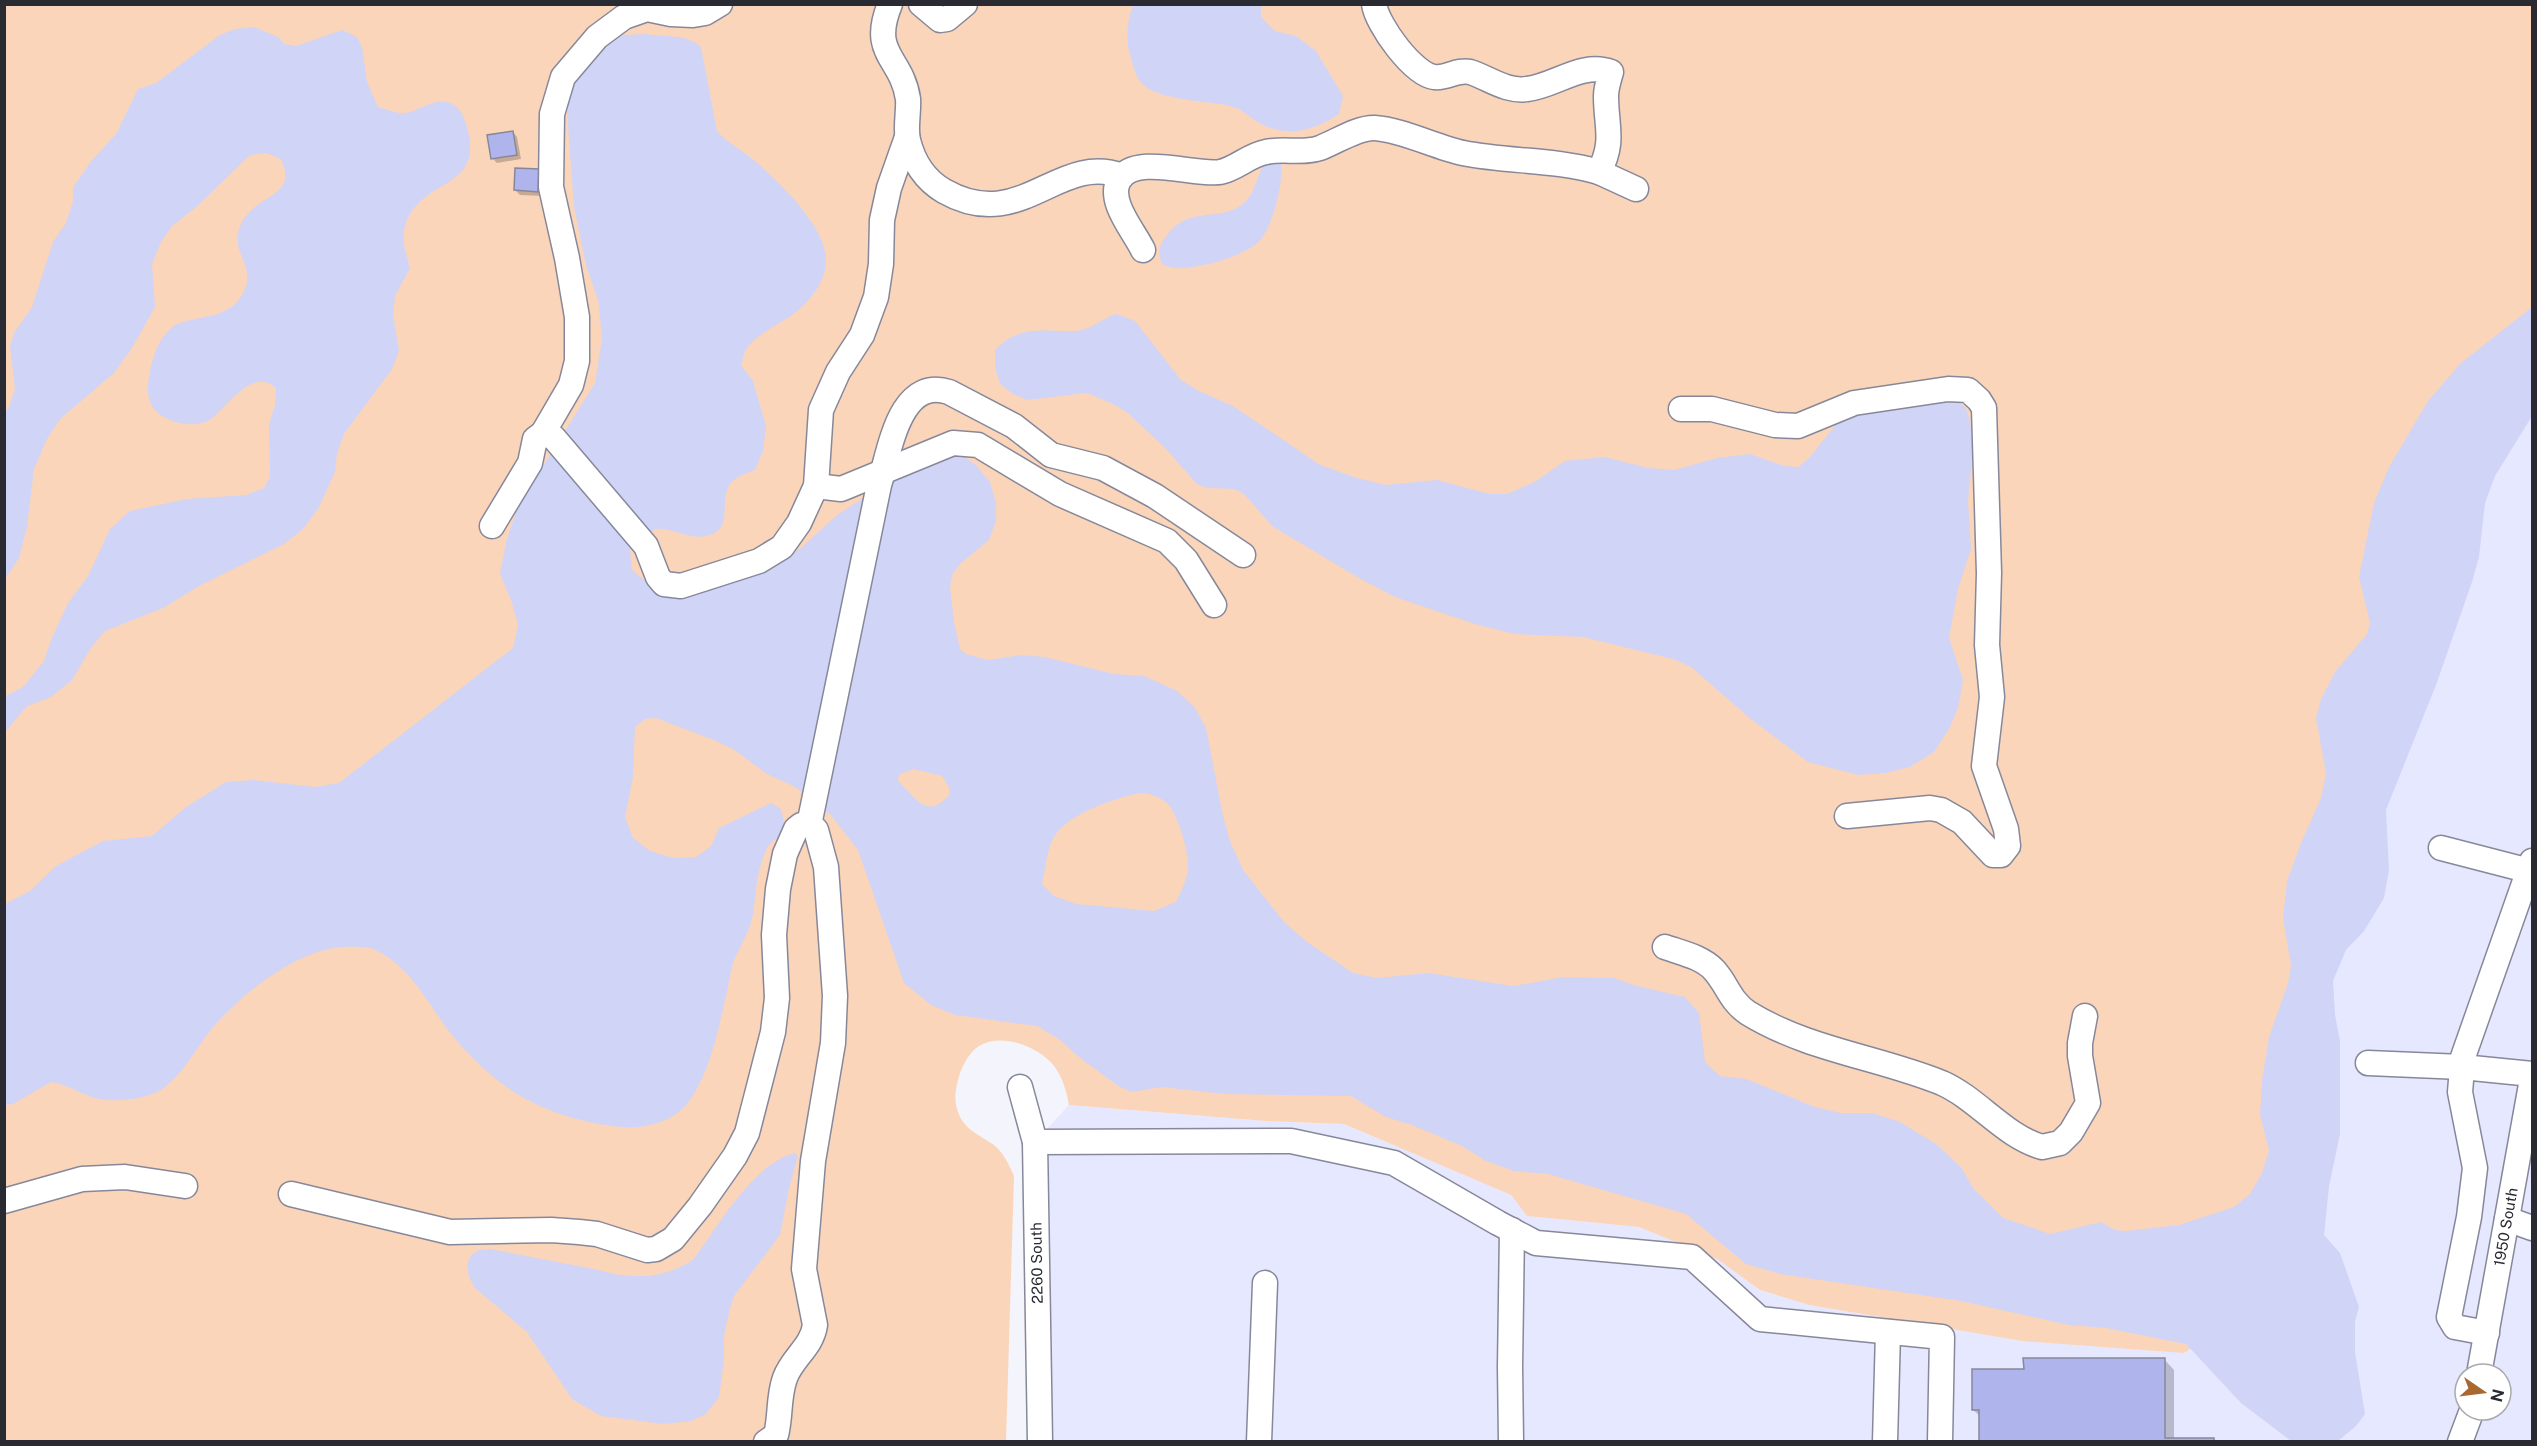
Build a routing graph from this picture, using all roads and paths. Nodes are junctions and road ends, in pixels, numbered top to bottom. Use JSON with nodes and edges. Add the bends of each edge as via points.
{"nodes":[{"id":1,"x":720,"y":4,"type":"edge"},
{"id":2,"x":890,"y":4,"type":"edge"},
{"id":3,"x":921,"y":4,"type":"edge"},
{"id":4,"x":964,"y":4,"type":"edge"},
{"id":5,"x":1374,"y":4,"type":"edge"},
{"id":6,"x":647,"y":7,"type":"edge"},
{"id":7,"x":611,"y":15,"type":"edge"},
{"id":8,"x":907,"y":165,"type":"junction"},
{"id":9,"x":1599,"y":172,"type":"junction"},
{"id":10,"x":1122,"y":176,"type":"junction"},
{"id":11,"x":1636,"y":189,"type":"dead end"},
{"id":12,"x":1143,"y":250,"type":"dead end"},
{"id":13,"x":1681,"y":409,"type":"dead end"},
{"id":14,"x":549,"y":435,"type":"junction"},
{"id":15,"x":881,"y":479,"type":"junction"},
{"id":16,"x":816,"y":486,"type":"junction"},
{"id":17,"x":492,"y":526,"type":"dead end"},
{"id":18,"x":1243,"y":555,"type":"dead end"},
{"id":19,"x":1214,"y":605,"type":"dead end"},
{"id":20,"x":1847,"y":816,"type":"dead end"},
{"id":21,"x":811,"y":818,"type":"junction"},
{"id":22,"x":2441,"y":848,"type":"dead end"},
{"id":23,"x":2531,"y":866,"type":"edge"},
{"id":24,"x":1665,"y":947,"type":"dead end"},
{"id":25,"x":2085,"y":1016,"type":"dead end"},
{"id":26,"x":2368,"y":1063,"type":"dead end"},
{"id":27,"x":2462,"y":1067,"type":"junction"},
{"id":28,"x":2532,"y":1074,"type":"edge"},
{"id":29,"x":2532,"y":1079,"type":"edge"},
{"id":30,"x":1020,"y":1087,"type":"dead end"},
{"id":31,"x":1035,"y":1142,"type":"junction"},
{"id":32,"x":184,"y":1185,"type":"dead end"},
{"id":33,"x":291,"y":1194,"type":"dead end"},
{"id":34,"x":4,"y":1201,"type":"edge"},
{"id":35,"x":2507,"y":1219,"type":"junction"},
{"id":36,"x":2532,"y":1228,"type":"edge"},
{"id":37,"x":1512,"y":1230,"type":"junction"},
{"id":38,"x":1265,"y":1283,"type":"dead end"},
{"id":39,"x":1888,"y":1332,"type":"junction"},
{"id":40,"x":2487,"y":1333,"type":"junction"},
{"id":41,"x":2481,"y":1362,"type":"edge"},
{"id":42,"x":2468,"y":1422,"type":"edge"},
{"id":43,"x":766,"y":1442,"type":"edge"},
{"id":44,"x":1040,"y":1442,"type":"edge"},
{"id":45,"x":1259,"y":1442,"type":"edge"},
{"id":46,"x":1511,"y":1442,"type":"edge"},
{"id":47,"x":1885,"y":1442,"type":"edge"},
{"id":48,"x":1940,"y":1442,"type":"edge"},
{"id":49,"x":2460,"y":1442,"type":"edge"}],
"edges":[{"from":1,"to":6,"type":"street","via":[[693,15]]},
{"from":2,"to":8,"type":"street","via":[[882,38],[908,98]]},
{"from":3,"to":4,"type":"street","via":[[940,20],[947,19]]},
{"from":5,"to":9,"type":"street","via":[[1380,24],[1398,47],[1421,71],[1433,77],[1462,71],[1524,90],[1589,69],[1611,72],[1606,93],[1610,135]]},
{"from":6,"to":7,"type":"street"},
{"from":7,"to":14,"type":"street","via":[[564,77],[552,114],[551,187],[575,307],[577,361]]},
{"from":8,"to":10,"type":"street","via":[[937,188],[985,206],[1020,200],[1083,174],[1103,171]]},
{"from":8,"to":16,"type":"street","via":[[882,220],[876,297],[862,335],[838,372],[821,410]]},
{"from":9,"to":10,"type":"street","via":[[1560,163],[1464,153],[1368,128],[1317,149],[1267,151],[1222,172],[1141,168]]},
{"from":9,"to":11,"type":"street"},
{"from":10,"to":12,"type":"street","via":[[1116,186],[1117,203]]},
{"from":13,"to":20,"type":"street","via":[[1712,410],[1775,425],[1798,426],[1854,403],[1948,389],[1968,390],[1984,408],[1987,645],[1992,697],[1984,766],[2008,846],[2001,855],[1993,855],[1962,822],[1941,810],[1915,808]]},
{"from":14,"to":16,"type":"street","via":[[646,546],[658,577],[670,586],[759,561],[782,547]]},
{"from":14,"to":17,"type":"street","via":[[535,439],[530,463]]},
{"from":15,"to":16,"type":"street","via":[[841,489]]},
{"from":15,"to":18,"type":"street","via":[[898,426],[912,399],[938,388],[1014,426],[1052,455],[1103,468],[1155,496]]},
{"from":15,"to":19,"type":"street","via":[[953,443],[978,445],[1060,494],[1167,541],[1186,560]]},
{"from":15,"to":21,"type":"street"},
{"from":21,"to":33,"type":"street","via":[[796,829],[785,854],[775,919],[777,998],[773,1032],[747,1133],[706,1198],[673,1239],[646,1250],[579,1232],[450,1232]]},
{"from":21,"to":43,"type":"street","via":[[826,867],[836,996],[813,1161],[804,1269],[815,1325],[808,1345],[785,1378],[776,1435]]},
{"from":22,"to":23,"type":"street"},
{"from":23,"to":27,"type":"street"},
{"from":24,"to":25,"type":"street","via":[[1704,961],[1747,1012],[1800,1039],[1944,1084],[2014,1133],[2042,1147],[2061,1143],[2088,1103],[2080,1056]]},
{"from":26,"to":27,"type":"street"},
{"from":27,"to":28,"type":"street"},
{"from":27,"to":40,"type":"street","via":[[2460,1092],[2475,1168],[2449,1317],[2455,1327]]},
{"from":29,"to":35,"type":"street","name":"1950 South"},
{"from":30,"to":31,"type":"street","name":"2260 South"},
{"from":31,"to":37,"type":"street","via":[[1292,1142],[1394,1163]]},
{"from":31,"to":44,"type":"street","name":"2260 South"},
{"from":32,"to":34,"type":"street","via":[[125,1177],[82,1179]]},
{"from":35,"to":36,"type":"street"},
{"from":35,"to":40,"type":"street","name":"1950 South"},
{"from":37,"to":39,"type":"street","via":[[1536,1243],[1692,1257],[1760,1319]]},
{"from":37,"to":46,"type":"street"},
{"from":38,"to":45,"type":"street"},
{"from":39,"to":47,"type":"street"},
{"from":39,"to":48,"type":"street","via":[[1942,1337]]},
{"from":40,"to":41,"type":"street","name":"1950 South"},
{"from":42,"to":49,"type":"street"}]}
